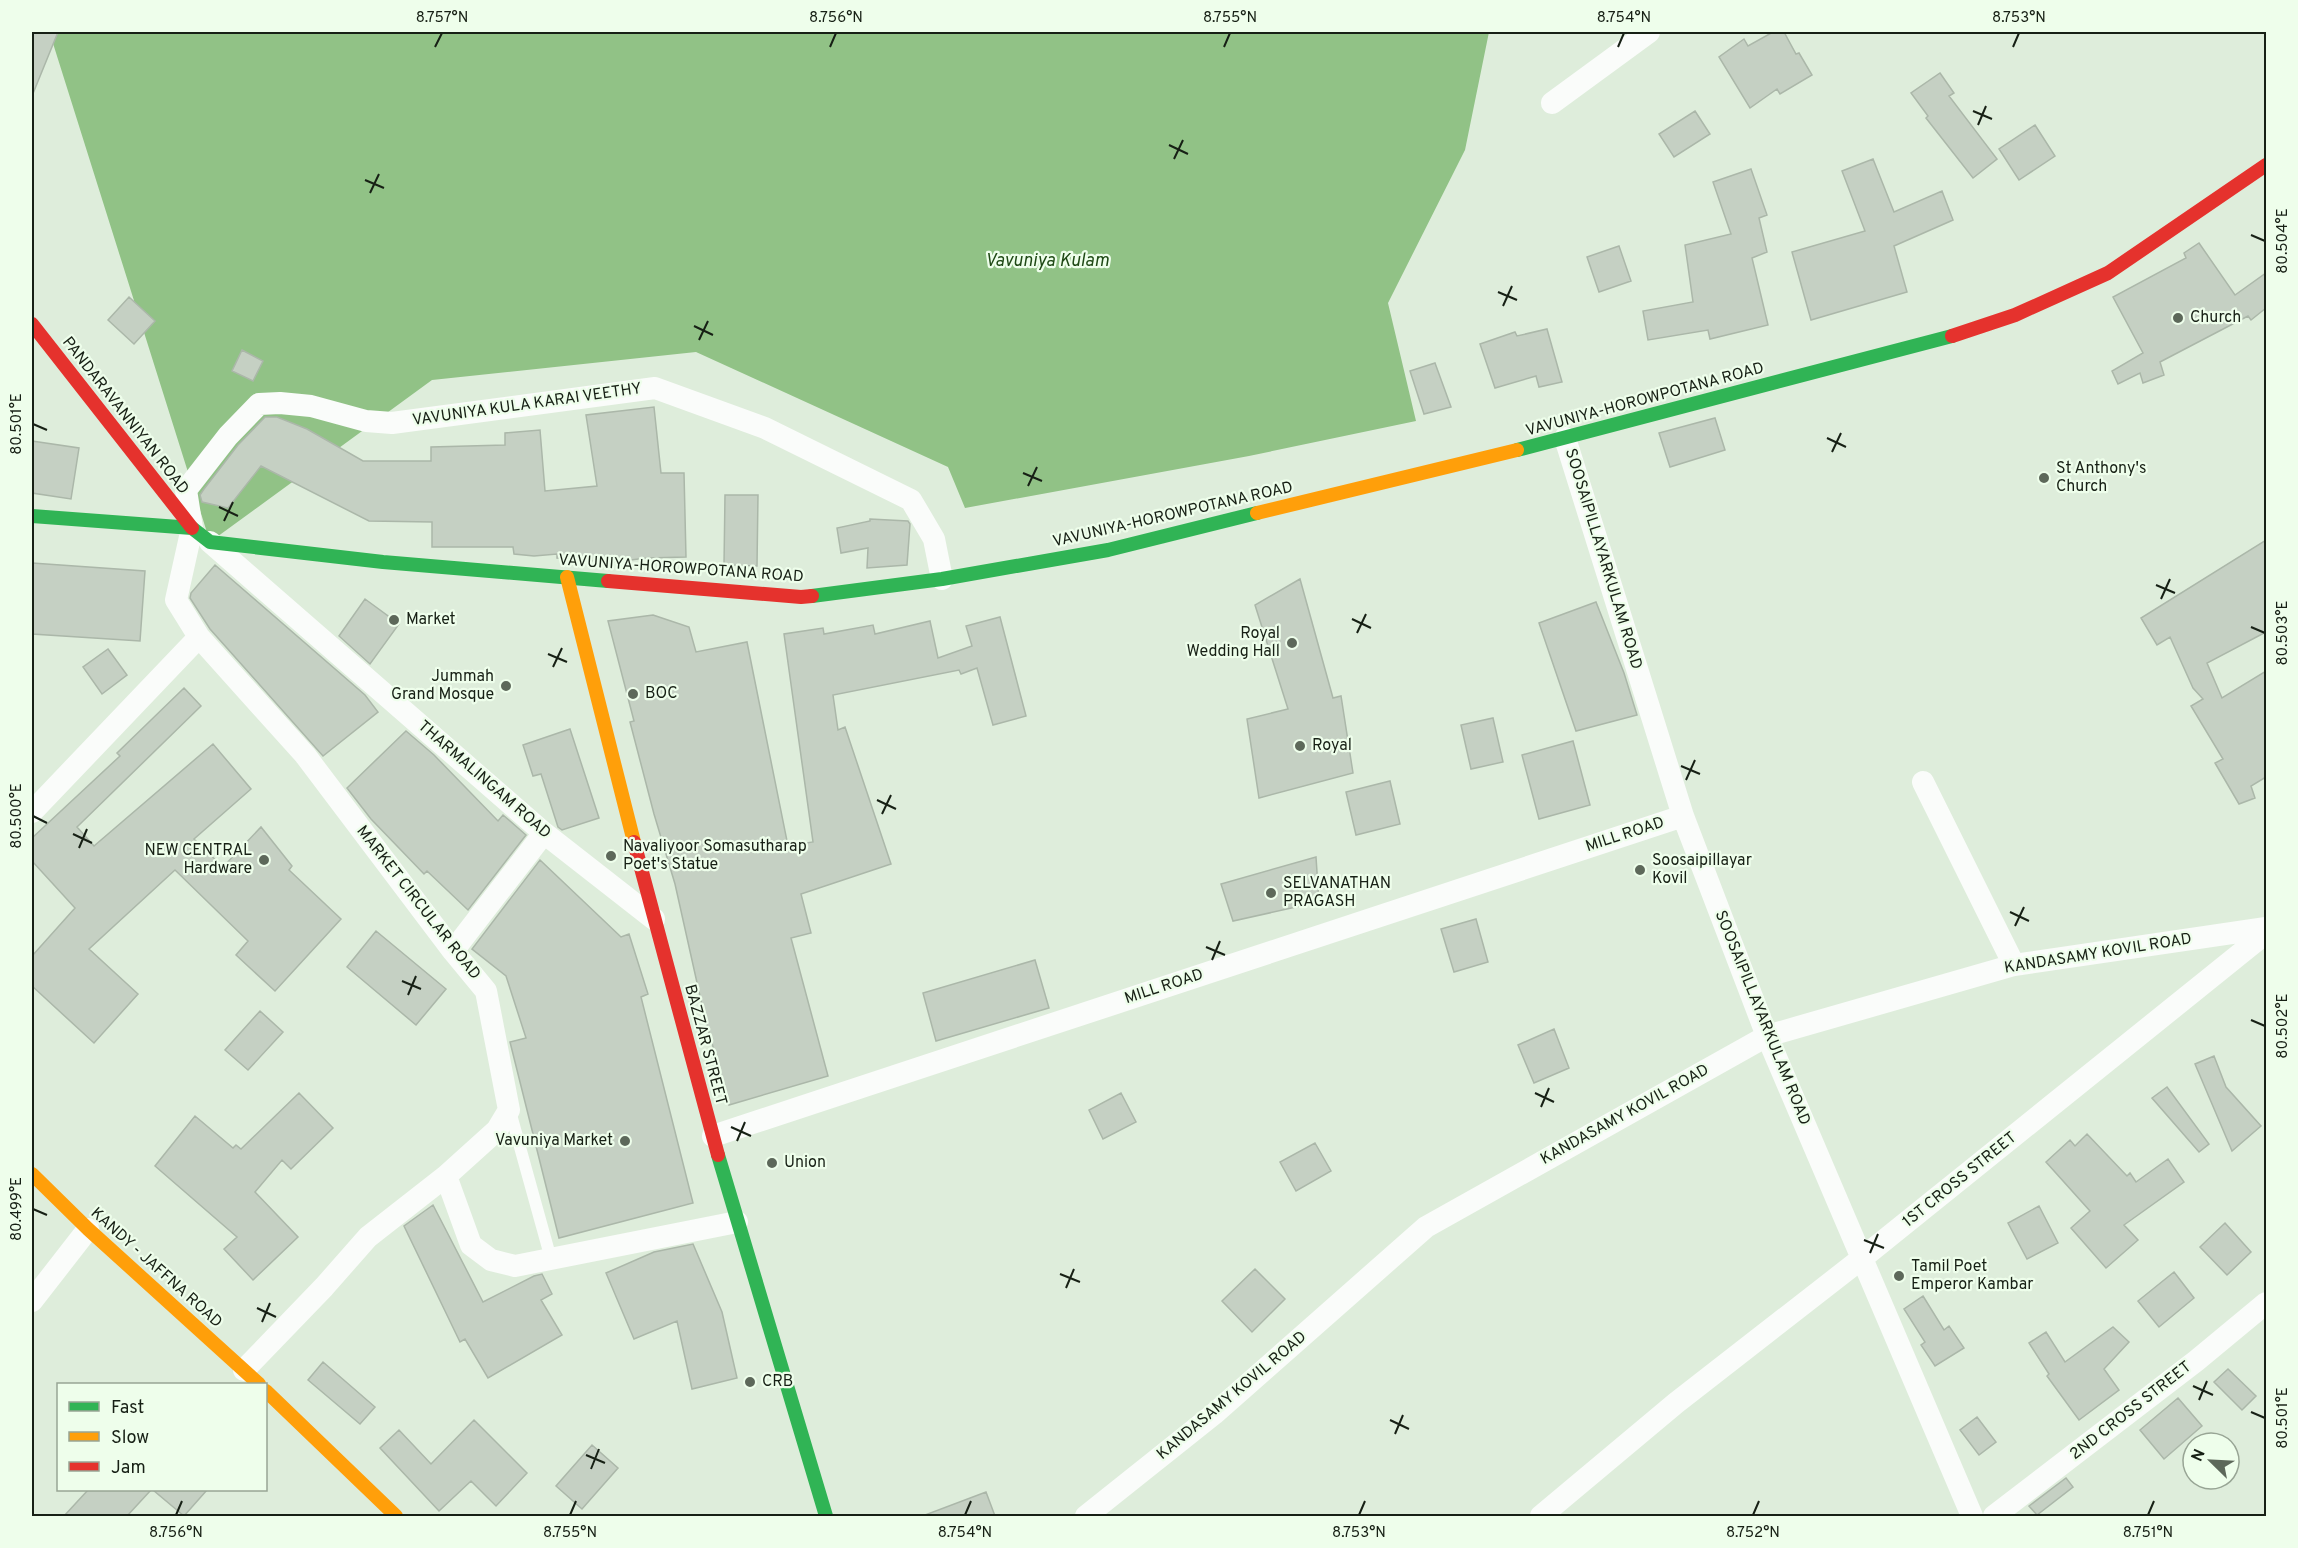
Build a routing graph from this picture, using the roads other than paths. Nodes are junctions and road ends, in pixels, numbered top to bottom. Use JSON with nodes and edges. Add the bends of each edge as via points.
{"nodes":[{"id":1,"x":1649,"y":32,"type":"edge"},
{"id":2,"x":1552,"y":103,"type":"dead end"},
{"id":3,"x":2266,"y":165,"type":"edge"},
{"id":4,"x":32,"y":324,"type":"edge"},
{"id":5,"x":1565,"y":438,"type":"junction"},
{"id":6,"x":32,"y":516,"type":"edge"},
{"id":7,"x":201,"y":535,"type":"junction"},
{"id":8,"x":567,"y":577,"type":"junction"},
{"id":9,"x":942,"y":579,"type":"junction"},
{"id":10,"x":199,"y":637,"type":"junction"},
{"id":11,"x":1923,"y":782,"type":"dead end"},
{"id":12,"x":32,"y":812,"type":"edge"},
{"id":13,"x":1683,"y":816,"type":"junction"},
{"id":14,"x":544,"y":833,"type":"junction"},
{"id":15,"x":654,"y":919,"type":"junction"},
{"id":16,"x":2266,"y":928,"type":"edge"},
{"id":17,"x":2266,"y":933,"type":"edge"},
{"id":18,"x":453,"y":951,"type":"junction"},
{"id":19,"x":2014,"y":965,"type":"junction"},
{"id":20,"x":1767,"y":1036,"type":"junction"},
{"id":21,"x":509,"y":1110,"type":"junction"},
{"id":22,"x":713,"y":1136,"type":"junction"},
{"id":23,"x":32,"y":1174,"type":"edge"},
{"id":24,"x":446,"y":1176,"type":"junction"},
{"id":25,"x":737,"y":1222,"type":"junction"},
{"id":26,"x":88,"y":1229,"type":"junction"},
{"id":27,"x":551,"y":1259,"type":"junction"},
{"id":28,"x":1861,"y":1259,"type":"junction"},
{"id":29,"x":32,"y":1301,"type":"edge"},
{"id":30,"x":2266,"y":1303,"type":"edge"},
{"id":31,"x":251,"y":1377,"type":"edge"},
{"id":32,"x":267,"y":1392,"type":"edge"},
{"id":33,"x":396,"y":1516,"type":"edge"},
{"id":34,"x":826,"y":1516,"type":"edge"},
{"id":35,"x":1086,"y":1516,"type":"edge"},
{"id":36,"x":1540,"y":1516,"type":"edge"},
{"id":37,"x":1972,"y":1516,"type":"edge"},
{"id":38,"x":1994,"y":1516,"type":"edge"}],
"edges":[{"from":1,"to":2,"type":"street"},
{"from":3,"to":5,"type":"main road","name":"VAVUNIYA-HOROWPOTANA ROAD","via":[[2108,273],[2015,315],[1930,343]]},
{"from":4,"to":7,"type":"main road","name":"PANDARAVANNIYAN ROAD"},
{"from":5,"to":9,"type":"main road","name":"VAVUNIYA-HOROWPOTANA ROAD","via":[[1108,550]]},
{"from":5,"to":13,"type":"street","name":"SOOSAIPILLAYARKULAM ROAD"},
{"from":6,"to":7,"type":"main road","name":"VAVUNIYA-HOROWPOTANA ROAD"},
{"from":7,"to":8,"type":"main road","name":"VAVUNIYA-HOROWPOTANA ROAD","via":[[383,561]]},
{"from":7,"to":9,"type":"street","name":"VAVUNIYA KULA KARAI VEETHY","via":[[186,490],[259,404],[311,406],[366,421],[392,423],[655,388],[765,428],[911,500],[934,539]]},
{"from":7,"to":10,"type":"street","name":"MARKET CIRCULAR ROAD","via":[[176,600]]},
{"from":7,"to":14,"type":"street","name":"THARMALINGAM ROAD"},
{"from":8,"to":9,"type":"main road","name":"VAVUNIYA-HOROWPOTANA ROAD","via":[[801,597]]},
{"from":8,"to":15,"type":"main road","name":"BAZZAR STREET"},
{"from":10,"to":12,"type":"street"},
{"from":10,"to":18,"type":"street","name":"MARKET CIRCULAR ROAD","via":[[305,755]]},
{"from":11,"to":19,"type":"street"},
{"from":13,"to":20,"type":"street","name":"SOOSAIPILLAYARKULAM ROAD"},
{"from":13,"to":22,"type":"street","name":"MILL ROAD"},
{"from":14,"to":15,"type":"street","name":"THARMALINGAM ROAD"},
{"from":14,"to":18,"type":"street"},
{"from":15,"to":22,"type":"main road","name":"BAZZAR STREET"},
{"from":16,"to":19,"type":"street","name":"KANDASAMY KOVIL ROAD"},
{"from":17,"to":28,"type":"street","name":"1ST CROSS STREET"},
{"from":18,"to":21,"type":"street","name":"MARKET CIRCULAR ROAD","via":[[486,990]]},
{"from":19,"to":20,"type":"street","name":"KANDASAMY KOVIL ROAD"},
{"from":20,"to":28,"type":"street","name":"SOOSAIPILLAYARKULAM ROAD"},
{"from":20,"to":35,"type":"street","name":"KANDASAMY KOVIL ROAD","via":[[1426,1227],[1214,1414]]},
{"from":21,"to":24,"type":"street","via":[[497,1130]]},
{"from":21,"to":27,"type":"lane"},
{"from":22,"to":25,"type":"main road","name":"BAZZAR STREET"},
{"from":23,"to":26,"type":"main road","name":"KANDY - JAFFNA ROAD"},
{"from":24,"to":27,"type":"street","via":[[471,1245],[491,1260],[515,1266]]},
{"from":24,"to":31,"type":"street","via":[[368,1237]]},
{"from":25,"to":27,"type":"street"},
{"from":25,"to":34,"type":"main road","name":"BAZZAR STREET"},
{"from":26,"to":29,"type":"street"},
{"from":26,"to":31,"type":"main road","name":"KANDY - JAFFNA ROAD"},
{"from":28,"to":36,"type":"street","name":"1ST CROSS STREET","via":[[1676,1403]]},
{"from":28,"to":37,"type":"street","name":"SOOSAIPILLAYARKULAM ROAD"},
{"from":30,"to":38,"type":"street","name":"2ND CROSS STREET"},
{"from":32,"to":33,"type":"main road"}]}
